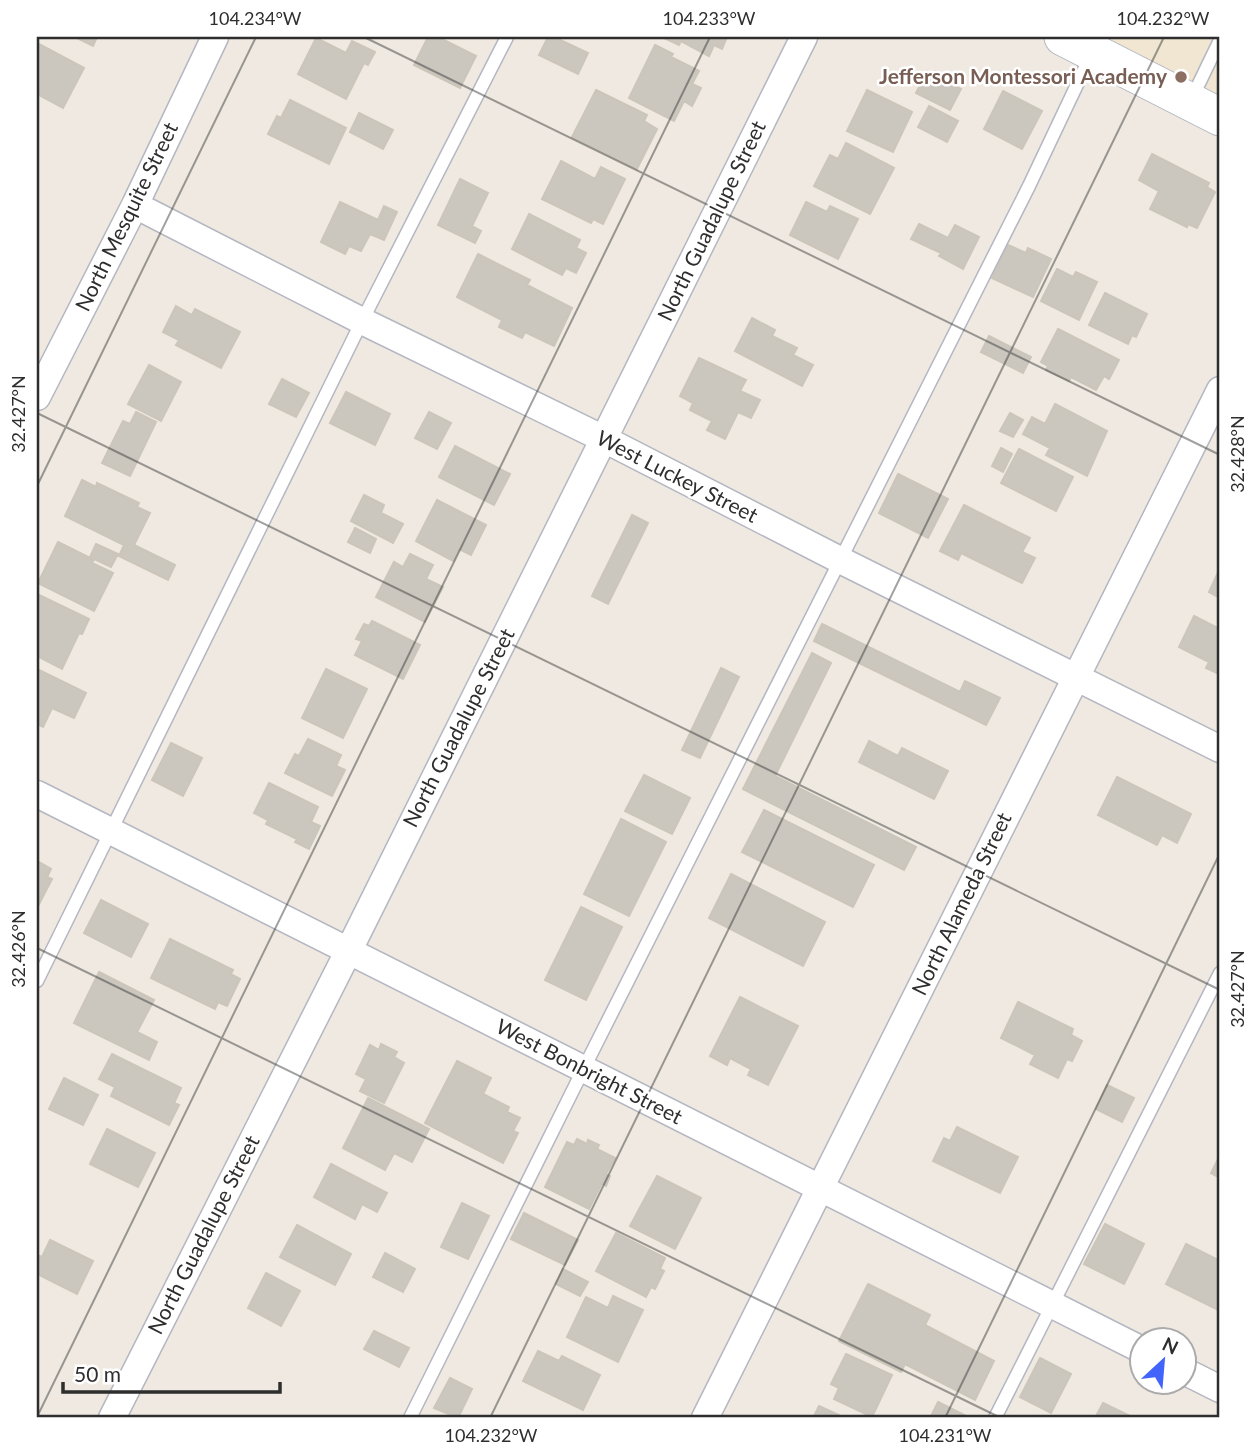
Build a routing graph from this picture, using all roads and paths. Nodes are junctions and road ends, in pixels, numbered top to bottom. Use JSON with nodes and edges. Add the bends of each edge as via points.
{"nodes":[{"id":1,"x":215,"y":37,"type":"edge"},
{"id":2,"x":507,"y":37,"type":"edge"},
{"id":3,"x":804,"y":37,"type":"edge"},
{"id":4,"x":1220,"y":40,"type":"edge"},
{"id":5,"x":1078,"y":44,"type":"edge"},
{"id":6,"x":1205,"y":109,"type":"edge"},
{"id":7,"x":135,"y":205,"type":"junction"},
{"id":8,"x":362,"y":321,"type":"junction"},
{"id":9,"x":1220,"y":390,"type":"edge"},
{"id":10,"x":37,"y":397,"type":"edge"},
{"id":11,"x":604,"y":439,"type":"junction"},
{"id":12,"x":839,"y":560,"type":"junction"},
{"id":13,"x":1074,"y":678,"type":"junction"},
{"id":14,"x":1220,"y":749,"type":"edge"},
{"id":15,"x":37,"y":794,"type":"edge"},
{"id":16,"x":111,"y":831,"type":"junction"},
{"id":17,"x":349,"y":950,"type":"junction"},
{"id":18,"x":1220,"y":973,"type":"edge"},
{"id":19,"x":37,"y":981,"type":"edge"},
{"id":20,"x":584,"y":1068,"type":"junction"},
{"id":21,"x":820,"y":1190,"type":"junction"},
{"id":22,"x":1051,"y":1305,"type":"junction"},
{"id":23,"x":1128,"y":1343,"type":"edge"},
{"id":24,"x":1198,"y":1378,"type":"edge"},
{"id":25,"x":1220,"y":1389,"type":"edge"},
{"id":26,"x":111,"y":1418,"type":"edge"},
{"id":27,"x":410,"y":1418,"type":"edge"},
{"id":28,"x":705,"y":1418,"type":"edge"},
{"id":29,"x":995,"y":1418,"type":"edge"}],
"edges":[{"from":1,"to":7,"type":"street","name":"North Mesquite Street"},
{"from":2,"to":8,"type":"lane"},
{"from":3,"to":11,"type":"street","name":"North Guadalupe Street"},
{"from":4,"to":6,"type":"lane"},
{"from":5,"to":6,"type":"street"},
{"from":5,"to":12,"type":"lane","via":[[1029,186]]},
{"from":7,"to":8,"type":"street","name":"West Luckey Street"},
{"from":7,"to":10,"type":"street","name":"North Mesquite Street"},
{"from":8,"to":11,"type":"street","name":"West Luckey Street"},
{"from":8,"to":16,"type":"lane"},
{"from":9,"to":13,"type":"street","name":"North Alameda Street"},
{"from":11,"to":12,"type":"street","name":"West Luckey Street"},
{"from":11,"to":17,"type":"street","name":"North Guadalupe Street"},
{"from":12,"to":13,"type":"street","name":"West Luckey Street"},
{"from":12,"to":20,"type":"lane"},
{"from":13,"to":14,"type":"street","name":"West Luckey Street"},
{"from":13,"to":21,"type":"street","name":"North Alameda Street"},
{"from":15,"to":16,"type":"street","name":"West Bonbright Street"},
{"from":16,"to":17,"type":"street","name":"West Bonbright Street"},
{"from":16,"to":19,"type":"lane"},
{"from":17,"to":20,"type":"street","name":"West Bonbright Street"},
{"from":17,"to":26,"type":"street","name":"North Guadalupe Street"},
{"from":18,"to":22,"type":"lane"},
{"from":20,"to":21,"type":"street","name":"West Bonbright Street"},
{"from":20,"to":27,"type":"lane"},
{"from":21,"to":22,"type":"street","name":"West Bonbright Street"},
{"from":21,"to":28,"type":"street","name":"North Alameda Street"},
{"from":22,"to":23,"type":"street","name":"West Bonbright Street"},
{"from":22,"to":29,"type":"lane"},
{"from":24,"to":25,"type":"street"}]}
